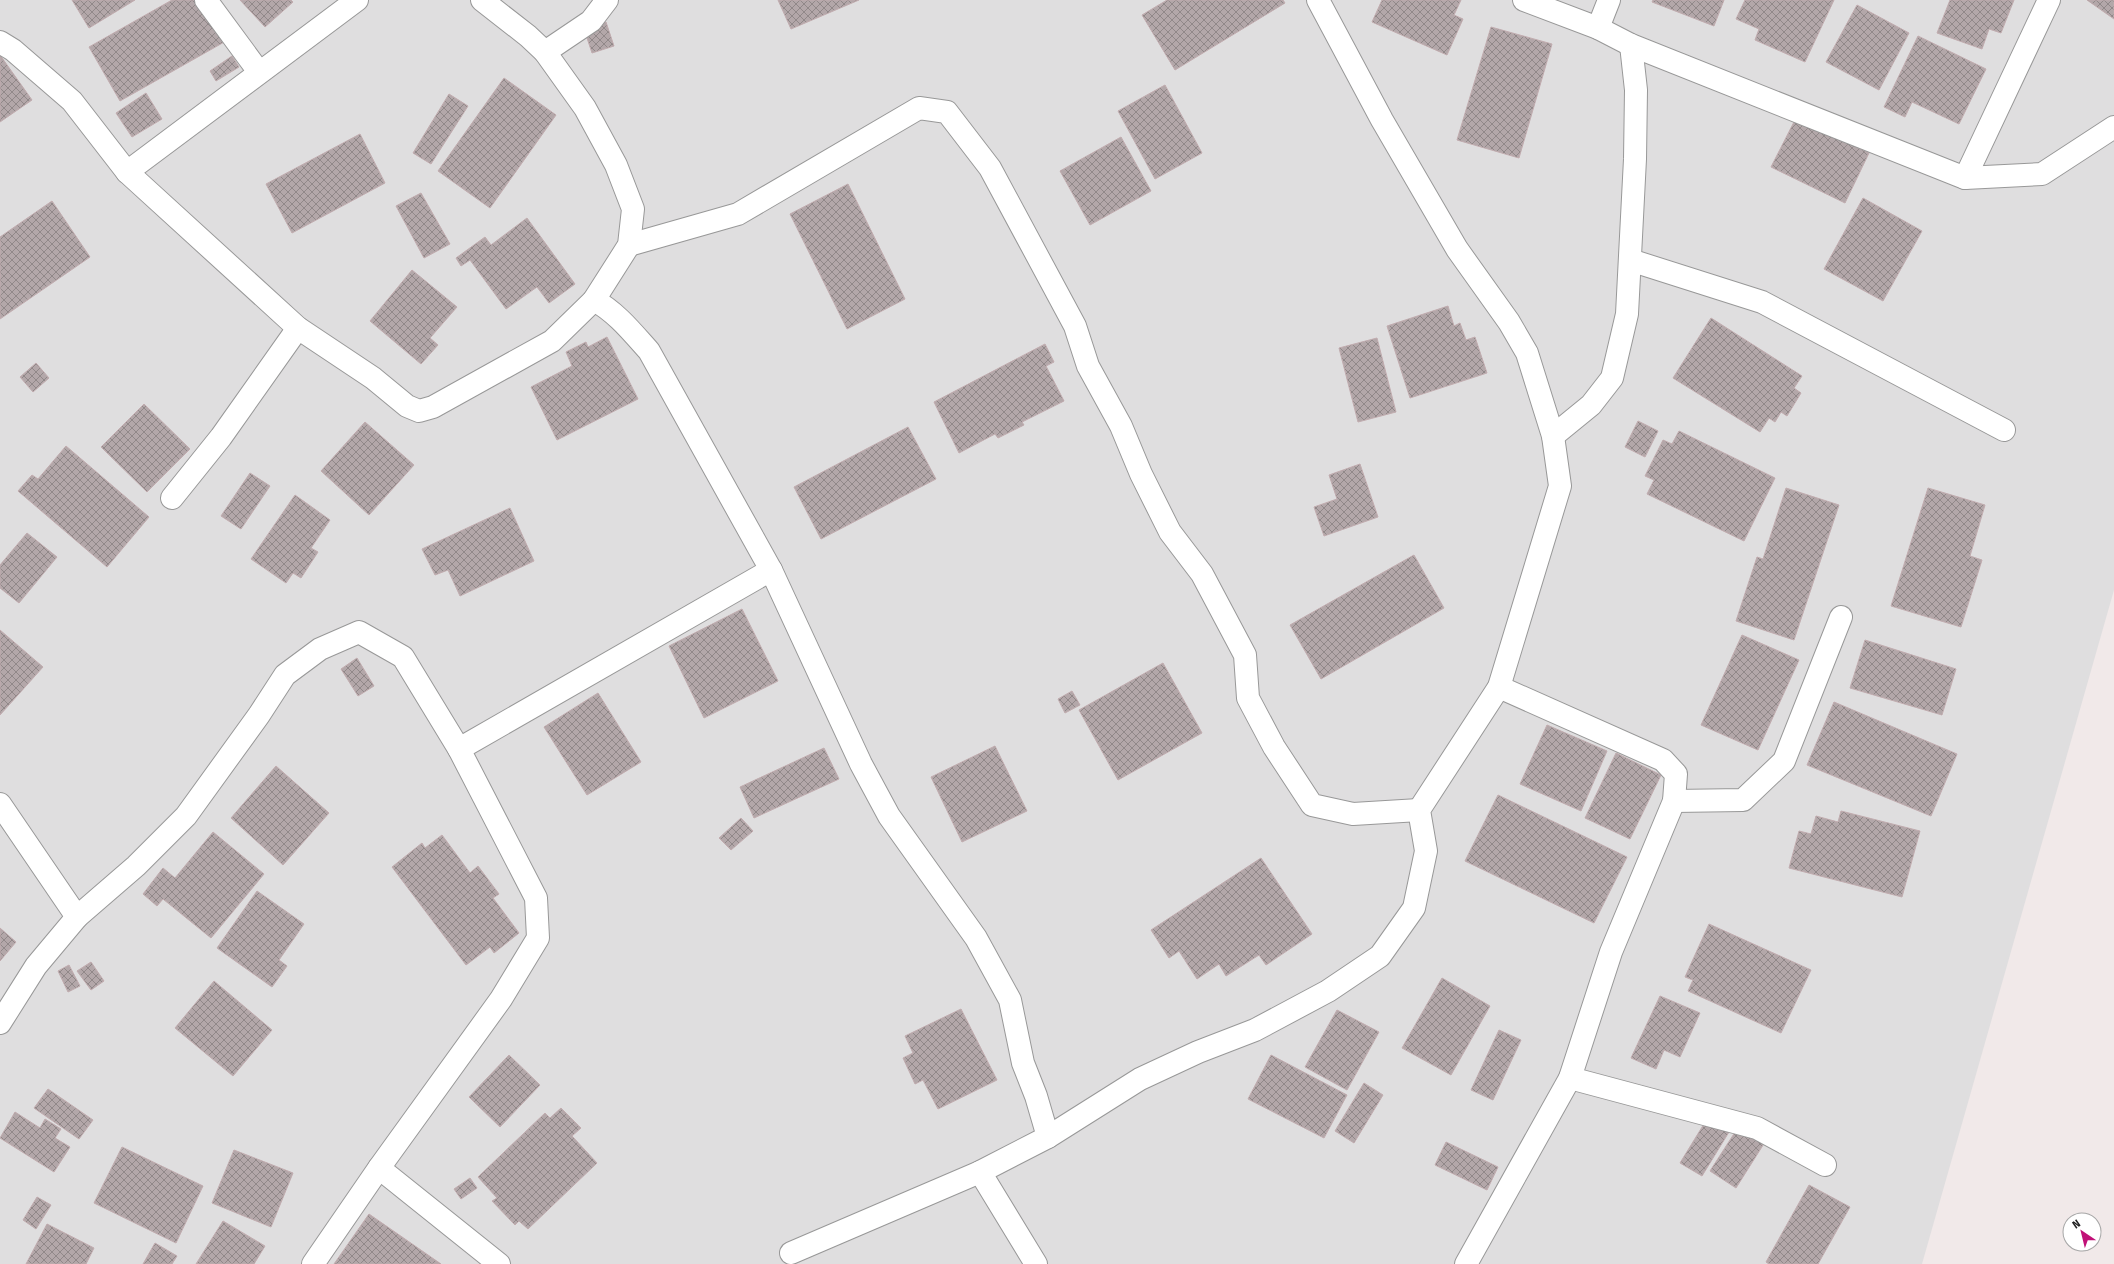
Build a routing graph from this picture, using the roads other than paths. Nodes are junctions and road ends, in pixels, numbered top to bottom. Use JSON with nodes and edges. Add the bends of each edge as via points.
{"nodes":[{"id":1,"x":206,"y":0,"type":"edge"},
{"id":2,"x":357,"y":0,"type":"edge"},
{"id":3,"x":482,"y":0,"type":"edge"},
{"id":4,"x":607,"y":0,"type":"edge"},
{"id":5,"x":1318,"y":0,"type":"edge"},
{"id":6,"x":1524,"y":0,"type":"edge"},
{"id":7,"x":1609,"y":0,"type":"edge"},
{"id":8,"x":2049,"y":0,"type":"edge"},
{"id":9,"x":1598,"y":28,"type":"junction"},
{"id":10,"x":0,"y":42,"type":"edge"},
{"id":11,"x":1631,"y":45,"type":"junction"},
{"id":12,"x":545,"y":52,"type":"junction"},
{"id":13,"x":259,"y":72,"type":"junction"},
{"id":14,"x":2114,"y":127,"type":"edge"},
{"id":15,"x":127,"y":172,"type":"junction"},
{"id":16,"x":1965,"y":178,"type":"junction"},
{"id":17,"x":629,"y":245,"type":"junction"},
{"id":18,"x":1630,"y":260,"type":"junction"},
{"id":19,"x":594,"y":300,"type":"junction"},
{"id":20,"x":298,"y":328,"type":"junction"},
{"id":21,"x":2004,"y":430,"type":"dead end"},
{"id":22,"x":1553,"y":436,"type":"junction"},
{"id":23,"x":172,"y":498,"type":"dead end"},
{"id":24,"x":771,"y":570,"type":"junction"},
{"id":25,"x":1841,"y":617,"type":"dead end"},
{"id":26,"x":1499,"y":687,"type":"junction"},
{"id":27,"x":459,"y":749,"type":"junction"},
{"id":28,"x":1674,"y":801,"type":"junction"},
{"id":29,"x":0,"y":804,"type":"edge"},
{"id":30,"x":1419,"y":810,"type":"junction"},
{"id":31,"x":77,"y":917,"type":"junction"},
{"id":32,"x":0,"y":1023,"type":"edge"},
{"id":33,"x":1570,"y":1078,"type":"junction"},
{"id":34,"x":1048,"y":1137,"type":"junction"},
{"id":35,"x":1825,"y":1166,"type":"dead end"},
{"id":36,"x":379,"y":1168,"type":"junction"},
{"id":37,"x":980,"y":1172,"type":"junction"},
{"id":38,"x":791,"y":1253,"type":"dead end"},
{"id":39,"x":313,"y":1264,"type":"edge"},
{"id":40,"x":499,"y":1264,"type":"edge"},
{"id":41,"x":1036,"y":1264,"type":"edge"},
{"id":42,"x":1466,"y":1264,"type":"edge"}],
"edges":[{"from":1,"to":13,"type":"street"},
{"from":2,"to":13,"type":"street"},
{"from":3,"to":12,"type":"street"},
{"from":4,"to":12,"type":"street","via":[[591,20]]},
{"from":5,"to":22,"type":"street","via":[[1382,120],[1453,242],[1509,322],[1526,353]]},
{"from":6,"to":9,"type":"street"},
{"from":7,"to":9,"type":"street"},
{"from":8,"to":16,"type":"street"},
{"from":9,"to":11,"type":"street"},
{"from":10,"to":15,"type":"street","via":[[13,50],[72,101]]},
{"from":11,"to":16,"type":"street"},
{"from":11,"to":18,"type":"street","via":[[1636,90]]},
{"from":12,"to":17,"type":"street","via":[[585,108],[616,165],[633,209]]},
{"from":13,"to":15,"type":"street"},
{"from":14,"to":16,"type":"street","via":[[2042,174]]},
{"from":15,"to":20,"type":"street"},
{"from":17,"to":19,"type":"street"},
{"from":17,"to":30,"type":"street","via":[[738,214],[918,108],[948,112],[990,168],[1071,319],[1088,366],[1121,426],[1170,532],[1202,574],[1245,655],[1248,698],[1274,747],[1312,805],[1353,814]]},
{"from":18,"to":21,"type":"street","via":[[1762,302]]},
{"from":18,"to":22,"type":"street","via":[[1627,314],[1612,378],[1591,405]]},
{"from":19,"to":20,"type":"street","via":[[552,341],[433,407],[418,411],[407,406],[373,378]]},
{"from":19,"to":24,"type":"street","via":[[623,322],[648,351]]},
{"from":20,"to":23,"type":"street","via":[[221,437]]},
{"from":22,"to":26,"type":"street","via":[[1560,486]]},
{"from":24,"to":27,"type":"street"},
{"from":24,"to":34,"type":"street","via":[[861,764],[889,816],[976,938],[1010,1000],[1023,1063]]},
{"from":25,"to":28,"type":"street","via":[[1784,761],[1743,800]]},
{"from":26,"to":28,"type":"street","via":[[1663,760],[1676,774]]},
{"from":26,"to":30,"type":"street"},
{"from":27,"to":31,"type":"street","via":[[403,657],[360,632],[320,649],[285,675],[186,816],[136,866]]},
{"from":27,"to":36,"type":"street","via":[[536,898],[538,938],[501,999]]},
{"from":28,"to":33,"type":"street","via":[[1611,952]]},
{"from":29,"to":31,"type":"street"},
{"from":30,"to":34,"type":"street","via":[[1426,851],[1414,908],[1380,956],[1328,991],[1255,1030],[1198,1052],[1140,1079]]},
{"from":31,"to":32,"type":"street","via":[[36,966]]},
{"from":33,"to":35,"type":"street","via":[[1757,1128]]},
{"from":33,"to":42,"type":"street"},
{"from":34,"to":37,"type":"street"},
{"from":36,"to":39,"type":"street"},
{"from":36,"to":40,"type":"street"},
{"from":37,"to":38,"type":"street"},
{"from":37,"to":41,"type":"street"}]}
